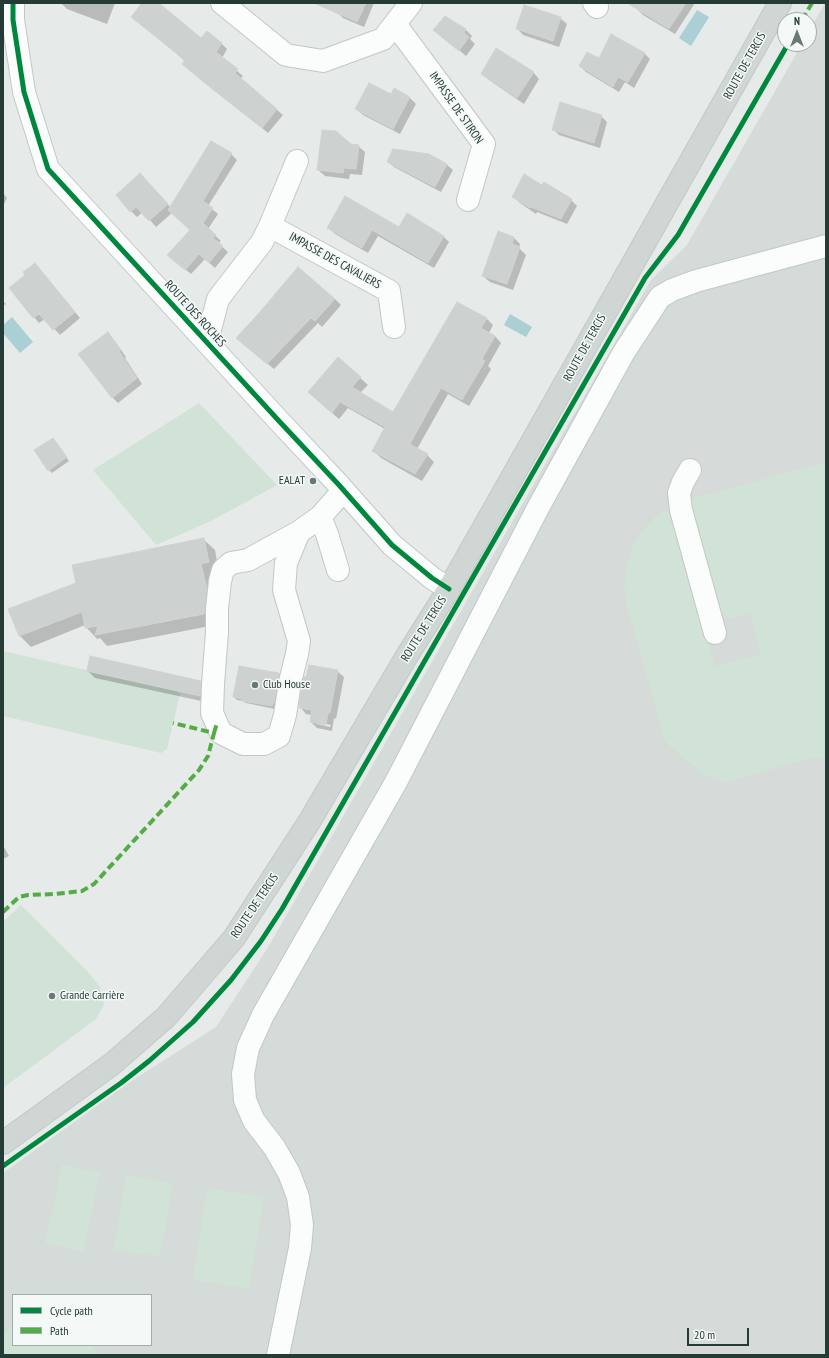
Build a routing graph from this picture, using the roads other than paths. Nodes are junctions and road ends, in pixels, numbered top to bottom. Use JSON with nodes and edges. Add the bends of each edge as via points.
{"nodes":[{"id":1,"x":13,"y":3,"type":"edge"},
{"id":2,"x":222,"y":3,"type":"edge"},
{"id":3,"x":411,"y":3,"type":"edge"},
{"id":4,"x":780,"y":3,"type":"edge"},
{"id":5,"x":395,"y":24,"type":"junction"},
{"id":6,"x":297,"y":161,"type":"dead end"},
{"id":7,"x":468,"y":200,"type":"dead end"},
{"id":8,"x":270,"y":226,"type":"junction"},
{"id":9,"x":826,"y":246,"type":"edge"},
{"id":10,"x":394,"y":327,"type":"dead end"},
{"id":11,"x":207,"y":341,"type":"junction"},
{"id":12,"x":690,"y":470,"type":"dead end"},
{"id":13,"x":344,"y":491,"type":"junction"},
{"id":14,"x":320,"y":517,"type":"junction"},
{"id":15,"x":299,"y":532,"type":"junction"},
{"id":16,"x":338,"y":570,"type":"dead end"},
{"id":17,"x":449,"y":589,"type":"junction"},
{"id":18,"x":715,"y":633,"type":"dead end"},
{"id":19,"x":3,"y":1143,"type":"edge"},
{"id":20,"x":278,"y":1355,"type":"edge"}],
"edges":[{"from":1,"to":11,"type":"street","name":"ROUTE DES ROCHES","via":[[13,20],[24,92],[48,169]]},
{"from":2,"to":5,"type":"street","via":[[286,55],[323,61],[383,40]]},
{"from":3,"to":5,"type":"street"},
{"from":4,"to":17,"type":"main road","name":"ROUTE DE TERCIS"},
{"from":5,"to":7,"type":"street","name":"IMPASSE DE STIRON","via":[[484,144]]},
{"from":6,"to":8,"type":"street"},
{"from":8,"to":10,"type":"street","name":"IMPASSE DES CAVALIERS","via":[[388,291]]},
{"from":8,"to":11,"type":"street","via":[[262,242],[218,299]]},
{"from":9,"to":20,"type":"street","via":[[696,281],[660,297],[624,352],[546,492],[396,782],[263,1015],[248,1048],[243,1074],[245,1100],[254,1121],[274,1147],[289,1173],[298,1197],[302,1225],[300,1248]]},
{"from":11,"to":13,"type":"street","name":"ROUTE DES ROCHES"},
{"from":12,"to":18,"type":"street","via":[[679,493],[681,510]]},
{"from":13,"to":14,"type":"street"},
{"from":13,"to":17,"type":"street","name":"ROUTE DES ROCHES","via":[[392,545]]},
{"from":14,"to":15,"type":"street"},
{"from":14,"to":16,"type":"street"},
{"from":15,"to":15,"type":"street","via":[[286,563],[284,590],[299,641],[285,715],[279,736],[264,744],[243,744],[222,733],[212,712],[220,581],[223,570],[231,563],[248,560]]},
{"from":17,"to":19,"type":"main road","name":"ROUTE DE TERCIS","via":[[309,822],[234,938],[166,1017],[118,1059]]}]}
